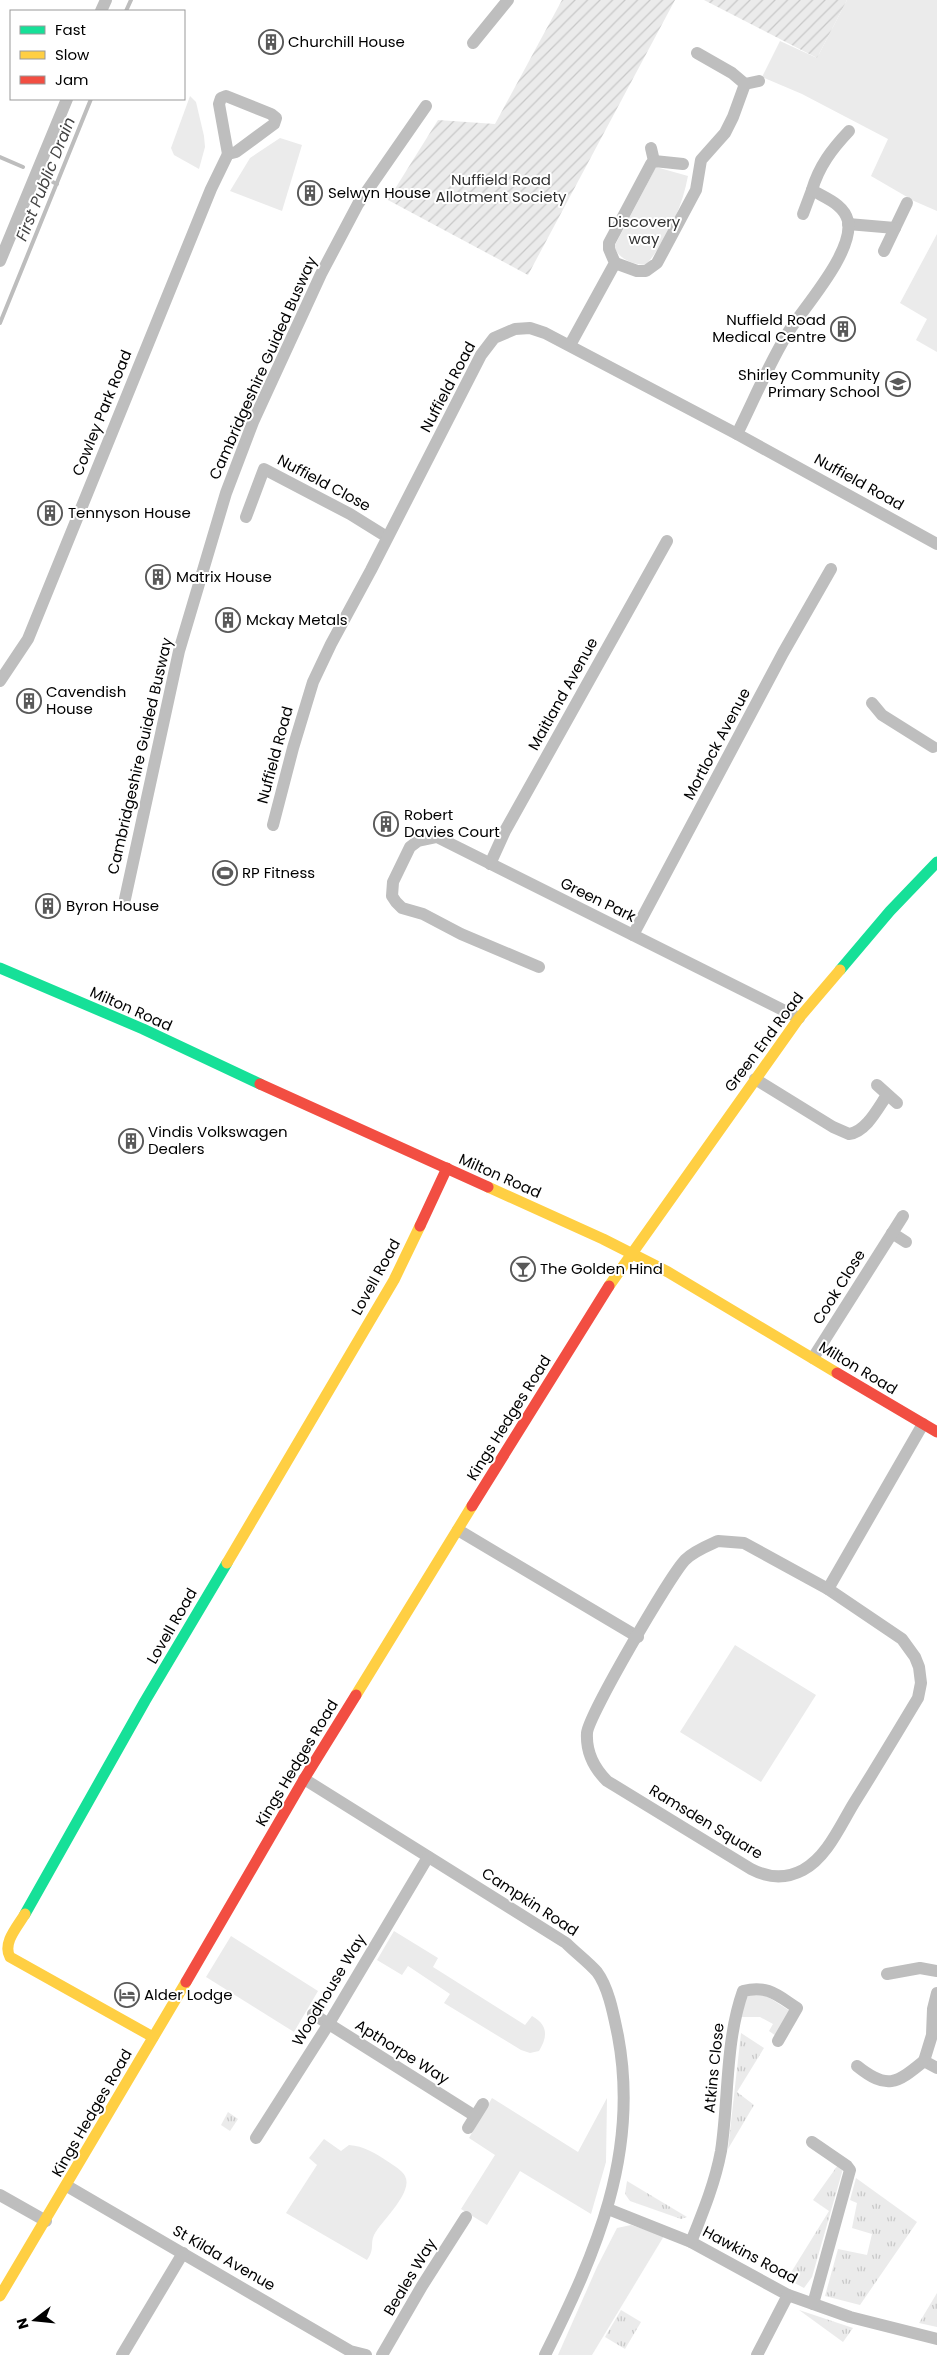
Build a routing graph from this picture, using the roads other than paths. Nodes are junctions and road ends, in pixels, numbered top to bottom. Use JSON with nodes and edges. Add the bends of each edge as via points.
{"nodes":[{"id":1,"x":508,"y":0,"type":"edge"},
{"id":2,"x":473,"y":43,"type":"dead end"},
{"id":3,"x":697,"y":53,"type":"dead end"},
{"id":4,"x":759,"y":82,"type":"dead end"},
{"id":5,"x":745,"y":84,"type":"junction"},
{"id":6,"x":66,"y":100,"type":"edge"},
{"id":7,"x":426,"y":106,"type":"dead end"},
{"id":8,"x":849,"y":131,"type":"dead end"},
{"id":9,"x":651,"y":148,"type":"dead end"},
{"id":10,"x":228,"y":154,"type":"junction"},
{"id":11,"x":654,"y":161,"type":"junction"},
{"id":12,"x":683,"y":164,"type":"dead end"},
{"id":13,"x":812,"y":190,"type":"junction"},
{"id":14,"x":907,"y":203,"type":"dead end"},
{"id":15,"x":803,"y":214,"type":"dead end"},
{"id":16,"x":848,"y":224,"type":"junction"},
{"id":17,"x":895,"y":228,"type":"junction"},
{"id":18,"x":884,"y":251,"type":"dead end"},
{"id":19,"x":0,"y":261,"type":"edge"},
{"id":20,"x":614,"y":263,"type":"junction"},
{"id":21,"x":570,"y":345,"type":"junction"},
{"id":22,"x":737,"y":434,"type":"junction"},
{"id":23,"x":246,"y":517,"type":"dead end"},
{"id":24,"x":387,"y":537,"type":"junction"},
{"id":25,"x":667,"y":541,"type":"dead end"},
{"id":26,"x":937,"y":544,"type":"edge"},
{"id":27,"x":831,"y":569,"type":"dead end"},
{"id":28,"x":0,"y":681,"type":"edge"},
{"id":29,"x":872,"y":703,"type":"dead end"},
{"id":30,"x":933,"y":747,"type":"dead end"},
{"id":31,"x":273,"y":825,"type":"dead end"},
{"id":32,"x":937,"y":862,"type":"edge"},
{"id":33,"x":490,"y":864,"type":"junction"},
{"id":34,"x":125,"y":899,"type":"dead end"},
{"id":35,"x":634,"y":935,"type":"junction"},
{"id":36,"x":0,"y":968,"type":"edge"},
{"id":37,"x":539,"y":968,"type":"dead end"},
{"id":38,"x":0,"y":975,"type":"edge"},
{"id":39,"x":33,"y":983,"type":"junction"},
{"id":40,"x":799,"y":1018,"type":"junction"},
{"id":41,"x":755,"y":1079,"type":"junction"},
{"id":42,"x":877,"y":1085,"type":"dead end"},
{"id":43,"x":447,"y":1168,"type":"junction"},
{"id":44,"x":903,"y":1216,"type":"dead end"},
{"id":45,"x":892,"y":1233,"type":"junction"},
{"id":46,"x":906,"y":1242,"type":"dead end"},
{"id":47,"x":631,"y":1253,"type":"junction"},
{"id":48,"x":813,"y":1358,"type":"junction"},
{"id":49,"x":923,"y":1424,"type":"junction"},
{"id":50,"x":937,"y":1432,"type":"edge"},
{"id":51,"x":458,"y":1530,"type":"junction"},
{"id":52,"x":828,"y":1589,"type":"junction"},
{"id":53,"x":638,"y":1637,"type":"junction"},
{"id":54,"x":304,"y":1779,"type":"junction"},
{"id":55,"x":428,"y":1857,"type":"junction"},
{"id":56,"x":937,"y":1972,"type":"edge"},
{"id":57,"x":887,"y":1974,"type":"dead end"},
{"id":58,"x":937,"y":1993,"type":"edge"},
{"id":59,"x":313,"y":2014,"type":"dead end"},
{"id":60,"x":328,"y":2024,"type":"junction"},
{"id":61,"x":153,"y":2037,"type":"junction"},
{"id":62,"x":778,"y":2040,"type":"dead end"},
{"id":63,"x":924,"y":2061,"type":"junction"},
{"id":64,"x":857,"y":2066,"type":"dead end"},
{"id":65,"x":937,"y":2068,"type":"edge"},
{"id":66,"x":483,"y":2104,"type":"dead end"},
{"id":67,"x":475,"y":2116,"type":"junction"},
{"id":68,"x":468,"y":2128,"type":"dead end"},
{"id":69,"x":256,"y":2138,"type":"dead end"},
{"id":70,"x":812,"y":2142,"type":"dead end"},
{"id":71,"x":67,"y":2186,"type":"junction"},
{"id":72,"x":0,"y":2195,"type":"edge"},
{"id":73,"x":608,"y":2209,"type":"junction"},
{"id":74,"x":466,"y":2218,"type":"dead end"},
{"id":75,"x":46,"y":2220,"type":"junction"},
{"id":76,"x":690,"y":2242,"type":"junction"},
{"id":77,"x":183,"y":2253,"type":"junction"},
{"id":78,"x":788,"y":2295,"type":"junction"},
{"id":79,"x":0,"y":2296,"type":"edge"},
{"id":80,"x":813,"y":2304,"type":"junction"},
{"id":81,"x":937,"y":2339,"type":"edge"},
{"id":82,"x":349,"y":2353,"type":"edge"},
{"id":83,"x":122,"y":2355,"type":"edge"},
{"id":84,"x":366,"y":2355,"type":"edge"},
{"id":85,"x":382,"y":2355,"type":"edge"},
{"id":86,"x":545,"y":2355,"type":"edge"},
{"id":87,"x":757,"y":2355,"type":"edge"}],
"edges":[{"from":1,"to":2,"type":"street"},
{"from":3,"to":5,"type":"street"},
{"from":4,"to":5,"type":"street"},
{"from":5,"to":20,"type":"street","via":[[725,132],[701,160],[696,190],[658,263],[646,271]]},
{"from":6,"to":19,"type":"street"},
{"from":7,"to":34,"type":"street","name":"Cambridgeshire Guided Busway","via":[[358,204],[321,274],[254,422],[226,493],[179,651]]},
{"from":8,"to":13,"type":"street","via":[[825,160]]},
{"from":9,"to":11,"type":"street"},
{"from":10,"to":10,"type":"street","via":[[219,104],[221,98],[226,96],[276,118],[274,124],[236,152]]},
{"from":10,"to":28,"type":"street","name":"Cowley Park Road","via":[[28,639]]},
{"from":11,"to":12,"type":"street"},
{"from":11,"to":20,"type":"street","via":[[609,243]]},
{"from":13,"to":15,"type":"street"},
{"from":13,"to":16,"type":"street","via":[[840,207]]},
{"from":14,"to":17,"type":"street"},
{"from":16,"to":17,"type":"street"},
{"from":16,"to":22,"type":"street","via":[[837,261],[789,332]]},
{"from":17,"to":18,"type":"street"},
{"from":20,"to":21,"type":"street"},
{"from":21,"to":22,"type":"street","name":"Nuffield Road"},
{"from":21,"to":24,"type":"street","name":"Nuffield Road","via":[[530,328],[515,329],[494,338],[481,355]]},
{"from":22,"to":26,"type":"street","name":"Nuffield Road"},
{"from":23,"to":24,"type":"street","name":"Nuffield Close","via":[[264,469]]},
{"from":24,"to":31,"type":"street","name":"Nuffield Road","via":[[313,682]]},
{"from":25,"to":33,"type":"street","name":"Maitland Avenue","via":[[505,831]]},
{"from":27,"to":35,"type":"street","name":"Mortlock Avenue"},
{"from":29,"to":30,"type":"street","via":[[882,715]]},
{"from":32,"to":40,"type":"street","name":"Green End Road","via":[[890,911]]},
{"from":33,"to":35,"type":"street","name":"Green Park"},
{"from":33,"to":37,"type":"street","name":"Green Park","via":[[437,837],[418,841],[410,847],[393,882],[392,896],[402,908],[423,914]]},
{"from":35,"to":40,"type":"street","name":"Green Park"},
{"from":36,"to":39,"type":"street","name":"Milton Road"},
{"from":38,"to":39,"type":"street","name":"Milton Road"},
{"from":39,"to":43,"type":"street","name":"Milton Road","via":[[143,1029],[352,1128]]},
{"from":40,"to":41,"type":"street","name":"Green End Road"},
{"from":41,"to":42,"type":"street","via":[[849,1134],[857,1132],[892,1099]]},
{"from":41,"to":47,"type":"street","name":"Green End Road"},
{"from":43,"to":47,"type":"street","name":"Milton Road"},
{"from":43,"to":61,"type":"street","name":"Lovell Road","via":[[394,1280],[145,1701],[7,1944],[10,1957]]},
{"from":44,"to":45,"type":"street","name":"Cook Close"},
{"from":45,"to":46,"type":"street"},
{"from":45,"to":48,"type":"street","name":"Cook Close"},
{"from":47,"to":48,"type":"street","name":"Milton Road"},
{"from":47,"to":51,"type":"street","name":"Kings Hedges Road"},
{"from":48,"to":49,"type":"street","name":"Milton Road"},
{"from":49,"to":50,"type":"street","name":"Milton Road"},
{"from":49,"to":52,"type":"street"},
{"from":51,"to":53,"type":"street"},
{"from":51,"to":54,"type":"street","name":"Kings Hedges Road"},
{"from":52,"to":53,"type":"street","name":"Ramsden Square","via":[[744,1543],[718,1541],[701,1548],[685,1561]]},
{"from":52,"to":53,"type":"street","name":"Ramsden Square","via":[[902,1639],[915,1657],[921,1683],[918,1698],[826,1849],[813,1863],[790,1875],[770,1876],[752,1869],[606,1781],[598,1772],[588,1746],[589,1722]]},
{"from":54,"to":55,"type":"street","name":"Campkin Road"},
{"from":54,"to":61,"type":"street","name":"Kings Hedges Road"},
{"from":55,"to":60,"type":"street","name":"Woodhouse Way"},
{"from":55,"to":73,"type":"street","name":"Campkin Road","via":[[566,1943],[597,1973],[613,2009],[623,2062],[624,2135]]},
{"from":56,"to":57,"type":"street","via":[[920,1968]]},
{"from":58,"to":63,"type":"street","via":[[932,2035]]},
{"from":59,"to":60,"type":"street","name":"Apthorpe Way"},
{"from":60,"to":67,"type":"street","name":"Apthorpe Way"},
{"from":60,"to":69,"type":"street","name":"Woodhouse Way"},
{"from":61,"to":71,"type":"street","name":"Kings Hedges Road"},
{"from":62,"to":76,"type":"street","name":"Atkins Close","via":[[797,2008],[772,1991],[756,1988],[743,1991],[729,2056],[721,2151],[708,2200]]},
{"from":63,"to":64,"type":"street","via":[[893,2082],[880,2082]]},
{"from":63,"to":65,"type":"street"},
{"from":66,"to":67,"type":"street"},
{"from":67,"to":68,"type":"street"},
{"from":70,"to":80,"type":"street","via":[[850,2170]]},
{"from":71,"to":75,"type":"street","name":"Kings Hedges Road"},
{"from":71,"to":77,"type":"street","name":"St Kilda Avenue"},
{"from":72,"to":75,"type":"street"},
{"from":73,"to":76,"type":"street","name":"Hawkins Road"},
{"from":73,"to":86,"type":"street","name":"Campkin Road"},
{"from":74,"to":85,"type":"street","name":"Beales Way"},
{"from":75,"to":79,"type":"street","name":"Kings Hedges Road"},
{"from":76,"to":78,"type":"street","name":"Hawkins Road"},
{"from":77,"to":82,"type":"street","name":"St Kilda Avenue"},
{"from":77,"to":83,"type":"street"},
{"from":78,"to":80,"type":"street","name":"Hawkins Road"},
{"from":78,"to":87,"type":"street"},
{"from":80,"to":81,"type":"street","name":"Hawkins Road"},
{"from":82,"to":84,"type":"street","name":"St Kilda Avenue"}]}
